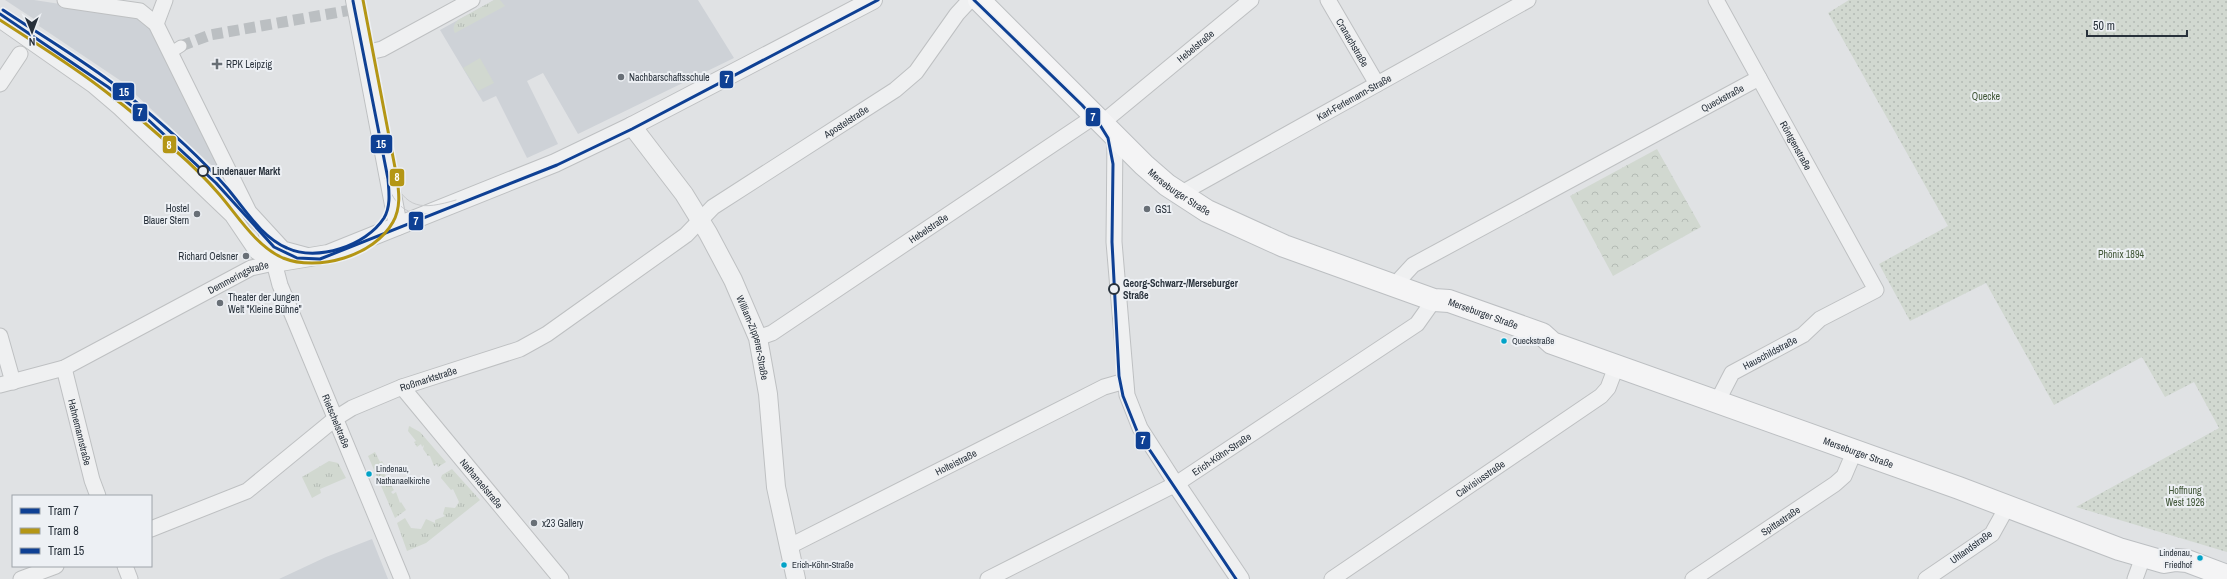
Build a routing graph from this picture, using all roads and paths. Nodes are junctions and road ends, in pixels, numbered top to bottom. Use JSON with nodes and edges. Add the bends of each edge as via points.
{"nodes":[{"id":1,"x":65,"y":0,"type":"edge"},
{"id":2,"x":164,"y":0,"type":"edge"},
{"id":3,"x":355,"y":0,"type":"edge"},
{"id":4,"x":472,"y":0,"type":"edge"},
{"id":5,"x":873,"y":0,"type":"edge"},
{"id":6,"x":970,"y":0,"type":"edge"},
{"id":7,"x":979,"y":0,"type":"edge"},
{"id":8,"x":1251,"y":0,"type":"edge"},
{"id":9,"x":1328,"y":0,"type":"edge"},
{"id":10,"x":1528,"y":0,"type":"edge"},
{"id":11,"x":1716,"y":0,"type":"edge"},
{"id":12,"x":0,"y":20,"type":"edge"},
{"id":13,"x":156,"y":24,"type":"junction"},
{"id":14,"x":365,"y":53,"type":"junction"},
{"id":15,"x":20,"y":54,"type":"dead end"},
{"id":16,"x":1759,"y":78,"type":"junction"},
{"id":17,"x":0,"y":84,"type":"edge"},
{"id":18,"x":1377,"y":84,"type":"junction"},
{"id":19,"x":1104,"y":125,"type":"junction"},
{"id":20,"x":632,"y":126,"type":"junction"},
{"id":21,"x":1180,"y":194,"type":"junction"},
{"id":22,"x":700,"y":220,"type":"junction"},
{"id":23,"x":398,"y":226,"type":"junction"},
{"id":24,"x":266,"y":232,"type":"junction"},
{"id":25,"x":272,"y":255,"type":"junction"},
{"id":26,"x":312,"y":256,"type":"junction"},
{"id":27,"x":1397,"y":286,"type":"junction"},
{"id":28,"x":1876,"y":290,"type":"joint"},
{"id":29,"x":1434,"y":300,"type":"junction"},
{"id":30,"x":0,"y":336,"type":"edge"},
{"id":31,"x":758,"y":338,"type":"junction"},
{"id":32,"x":1616,"y":367,"type":"junction"},
{"id":33,"x":64,"y":368,"type":"junction"},
{"id":34,"x":1125,"y":381,"type":"junction"},
{"id":35,"x":6,"y":384,"type":"edge"},
{"id":36,"x":402,"y":387,"type":"junction"},
{"id":37,"x":1717,"y":402,"type":"junction"},
{"id":38,"x":336,"y":418,"type":"junction"},
{"id":39,"x":1855,"y":450,"type":"junction"},
{"id":40,"x":1176,"y":484,"type":"junction"},
{"id":41,"x":98,"y":495,"type":"edge"},
{"id":42,"x":2007,"y":507,"type":"junction"},
{"id":43,"x":152,"y":529,"type":"edge"},
{"id":44,"x":788,"y":547,"type":"junction"},
{"id":45,"x":2143,"y":557,"type":"junction"},
{"id":46,"x":2164,"y":562,"type":"junction"},
{"id":47,"x":53,"y":567,"type":"edge"},
{"id":48,"x":125,"y":567,"type":"edge"},
{"id":49,"x":2227,"y":576,"type":"edge"},
{"id":50,"x":21,"y":579,"type":"edge"},
{"id":51,"x":130,"y":579,"type":"edge"},
{"id":52,"x":402,"y":579,"type":"edge"},
{"id":53,"x":561,"y":579,"type":"edge"},
{"id":54,"x":796,"y":579,"type":"edge"},
{"id":55,"x":988,"y":579,"type":"edge"},
{"id":56,"x":1240,"y":579,"type":"edge"},
{"id":57,"x":1332,"y":579,"type":"edge"},
{"id":58,"x":1693,"y":579,"type":"edge"},
{"id":59,"x":1926,"y":579,"type":"edge"},
{"id":60,"x":2135,"y":579,"type":"edge"},
{"id":61,"x":2201,"y":579,"type":"edge"}],
"edges":[{"from":1,"to":13,"type":"street","via":[[140,12]]},
{"from":2,"to":13,"type":"street"},
{"from":3,"to":14,"type":"street"},
{"from":4,"to":14,"type":"street","via":[[382,49]]},
{"from":5,"to":20,"type":"street","name":"Demmeringstraße"},
{"from":6,"to":22,"type":"street","name":"Apostelstraße","via":[[956,14],[916,72],[895,90],[713,207]]},
{"from":7,"to":19,"type":"main road","name":"Merseburger Straße"},
{"from":8,"to":19,"type":"street","name":"Hebelstraße"},
{"from":9,"to":18,"type":"street","name":"Cranachstraße"},
{"from":10,"to":18,"type":"street","name":"Karl-Ferlemann-Straße"},
{"from":11,"to":16,"type":"street","name":"Röntgenstraße"},
{"from":12,"to":25,"type":"street","via":[[93,85],[120,108],[232,215],[257,252]]},
{"from":13,"to":24,"type":"street","via":[[176,50],[244,204]]},
{"from":14,"to":23,"type":"street"},
{"from":15,"to":17,"type":"street"},
{"from":16,"to":27,"type":"street","name":"Queckstraße","via":[[1413,265]]},
{"from":16,"to":28,"type":"street","name":"Röntgenstraße"},
{"from":18,"to":21,"type":"street","name":"Karl-Ferlemann-Straße"},
{"from":19,"to":21,"type":"main road","name":"Merseburger Straße"},
{"from":19,"to":31,"type":"street","name":"Hebelstraße","via":[[772,333]]},
{"from":19,"to":34,"type":"street"},
{"from":20,"to":22,"type":"street","name":"William-Zipperer-Straße"},
{"from":20,"to":23,"type":"street","name":"Demmeringstraße","via":[[555,163]]},
{"from":21,"to":27,"type":"main road","name":"Merseburger Straße","via":[[1207,211],[1267,239]]},
{"from":22,"to":31,"type":"street","name":"William-Zipperer-Straße","via":[[733,280]]},
{"from":22,"to":36,"type":"street","name":"Roßmarktstraße","via":[[686,235],[547,334],[520,349]]},
{"from":23,"to":26,"type":"street","name":"Demmeringstraße","via":[[328,254]]},
{"from":24,"to":25,"type":"street"},
{"from":24,"to":26,"type":"street","via":[[283,249]]},
{"from":25,"to":26,"type":"street","name":"Demmeringstraße"},
{"from":25,"to":33,"type":"street","name":"Demmeringstraße"},
{"from":25,"to":38,"type":"street","name":"Rietschelstraße","via":[[280,285]]},
{"from":27,"to":29,"type":"main road","name":"Merseburger Straße"},
{"from":28,"to":37,"type":"street","name":"Hauschildstraße","via":[[1820,318],[1804,335],[1732,372]]},
{"from":29,"to":32,"type":"main road","name":"Merseburger Straße","via":[[1439,306],[1473,323],[1540,344],[1552,343]]},
{"from":29,"to":40,"type":"street","name":"Erich-Köhn-Straße","via":[[1417,324]]},
{"from":30,"to":35,"type":"street"},
{"from":31,"to":44,"type":"street","name":"William-Zipperer-Straße","via":[[768,394],[776,487]]},
{"from":32,"to":37,"type":"main road","name":"Merseburger Straße"},
{"from":32,"to":57,"type":"street","name":"Calvisiusstraße","via":[[1608,388],[1601,396]]},
{"from":33,"to":35,"type":"street","name":"Demmeringstraße"},
{"from":33,"to":41,"type":"street","name":"Hahnemannstraße"},
{"from":34,"to":40,"type":"street","via":[[1127,395],[1140,428]]},
{"from":34,"to":44,"type":"street","name":"Holteistraße","via":[[1104,387]]},
{"from":36,"to":38,"type":"street","name":"Roßmarktstraße","via":[[352,408]]},
{"from":36,"to":53,"type":"street","name":"Nathanaelstraße"},
{"from":37,"to":39,"type":"main road","name":"Merseburger Straße"},
{"from":38,"to":43,"type":"street","name":"Roßmarktstraße","via":[[247,491]]},
{"from":38,"to":52,"type":"street","name":"Rietschelstraße"},
{"from":39,"to":42,"type":"main road","name":"Merseburger Straße"},
{"from":39,"to":58,"type":"street","name":"Spittastraße","via":[[1844,476],[1836,484]]},
{"from":40,"to":55,"type":"street","name":"Erich-Köhn-Straße"},
{"from":40,"to":56,"type":"street"},
{"from":42,"to":45,"type":"main road","name":"Merseburger Straße"},
{"from":42,"to":59,"type":"street","name":"Uhlandstraße","via":[[1992,534]]},
{"from":44,"to":54,"type":"street","name":"William-Zipperer-Straße"},
{"from":45,"to":46,"type":"main road","name":"Merseburger Straße"},
{"from":45,"to":60,"type":"street"},
{"from":46,"to":49,"type":"main road","name":"Merseburger Straße","via":[[2187,562]]},
{"from":46,"to":61,"type":"main road","name":"Merseburger Straße","via":[[2171,570]]},
{"from":47,"to":50,"type":"street"},
{"from":48,"to":51,"type":"street"}]}
